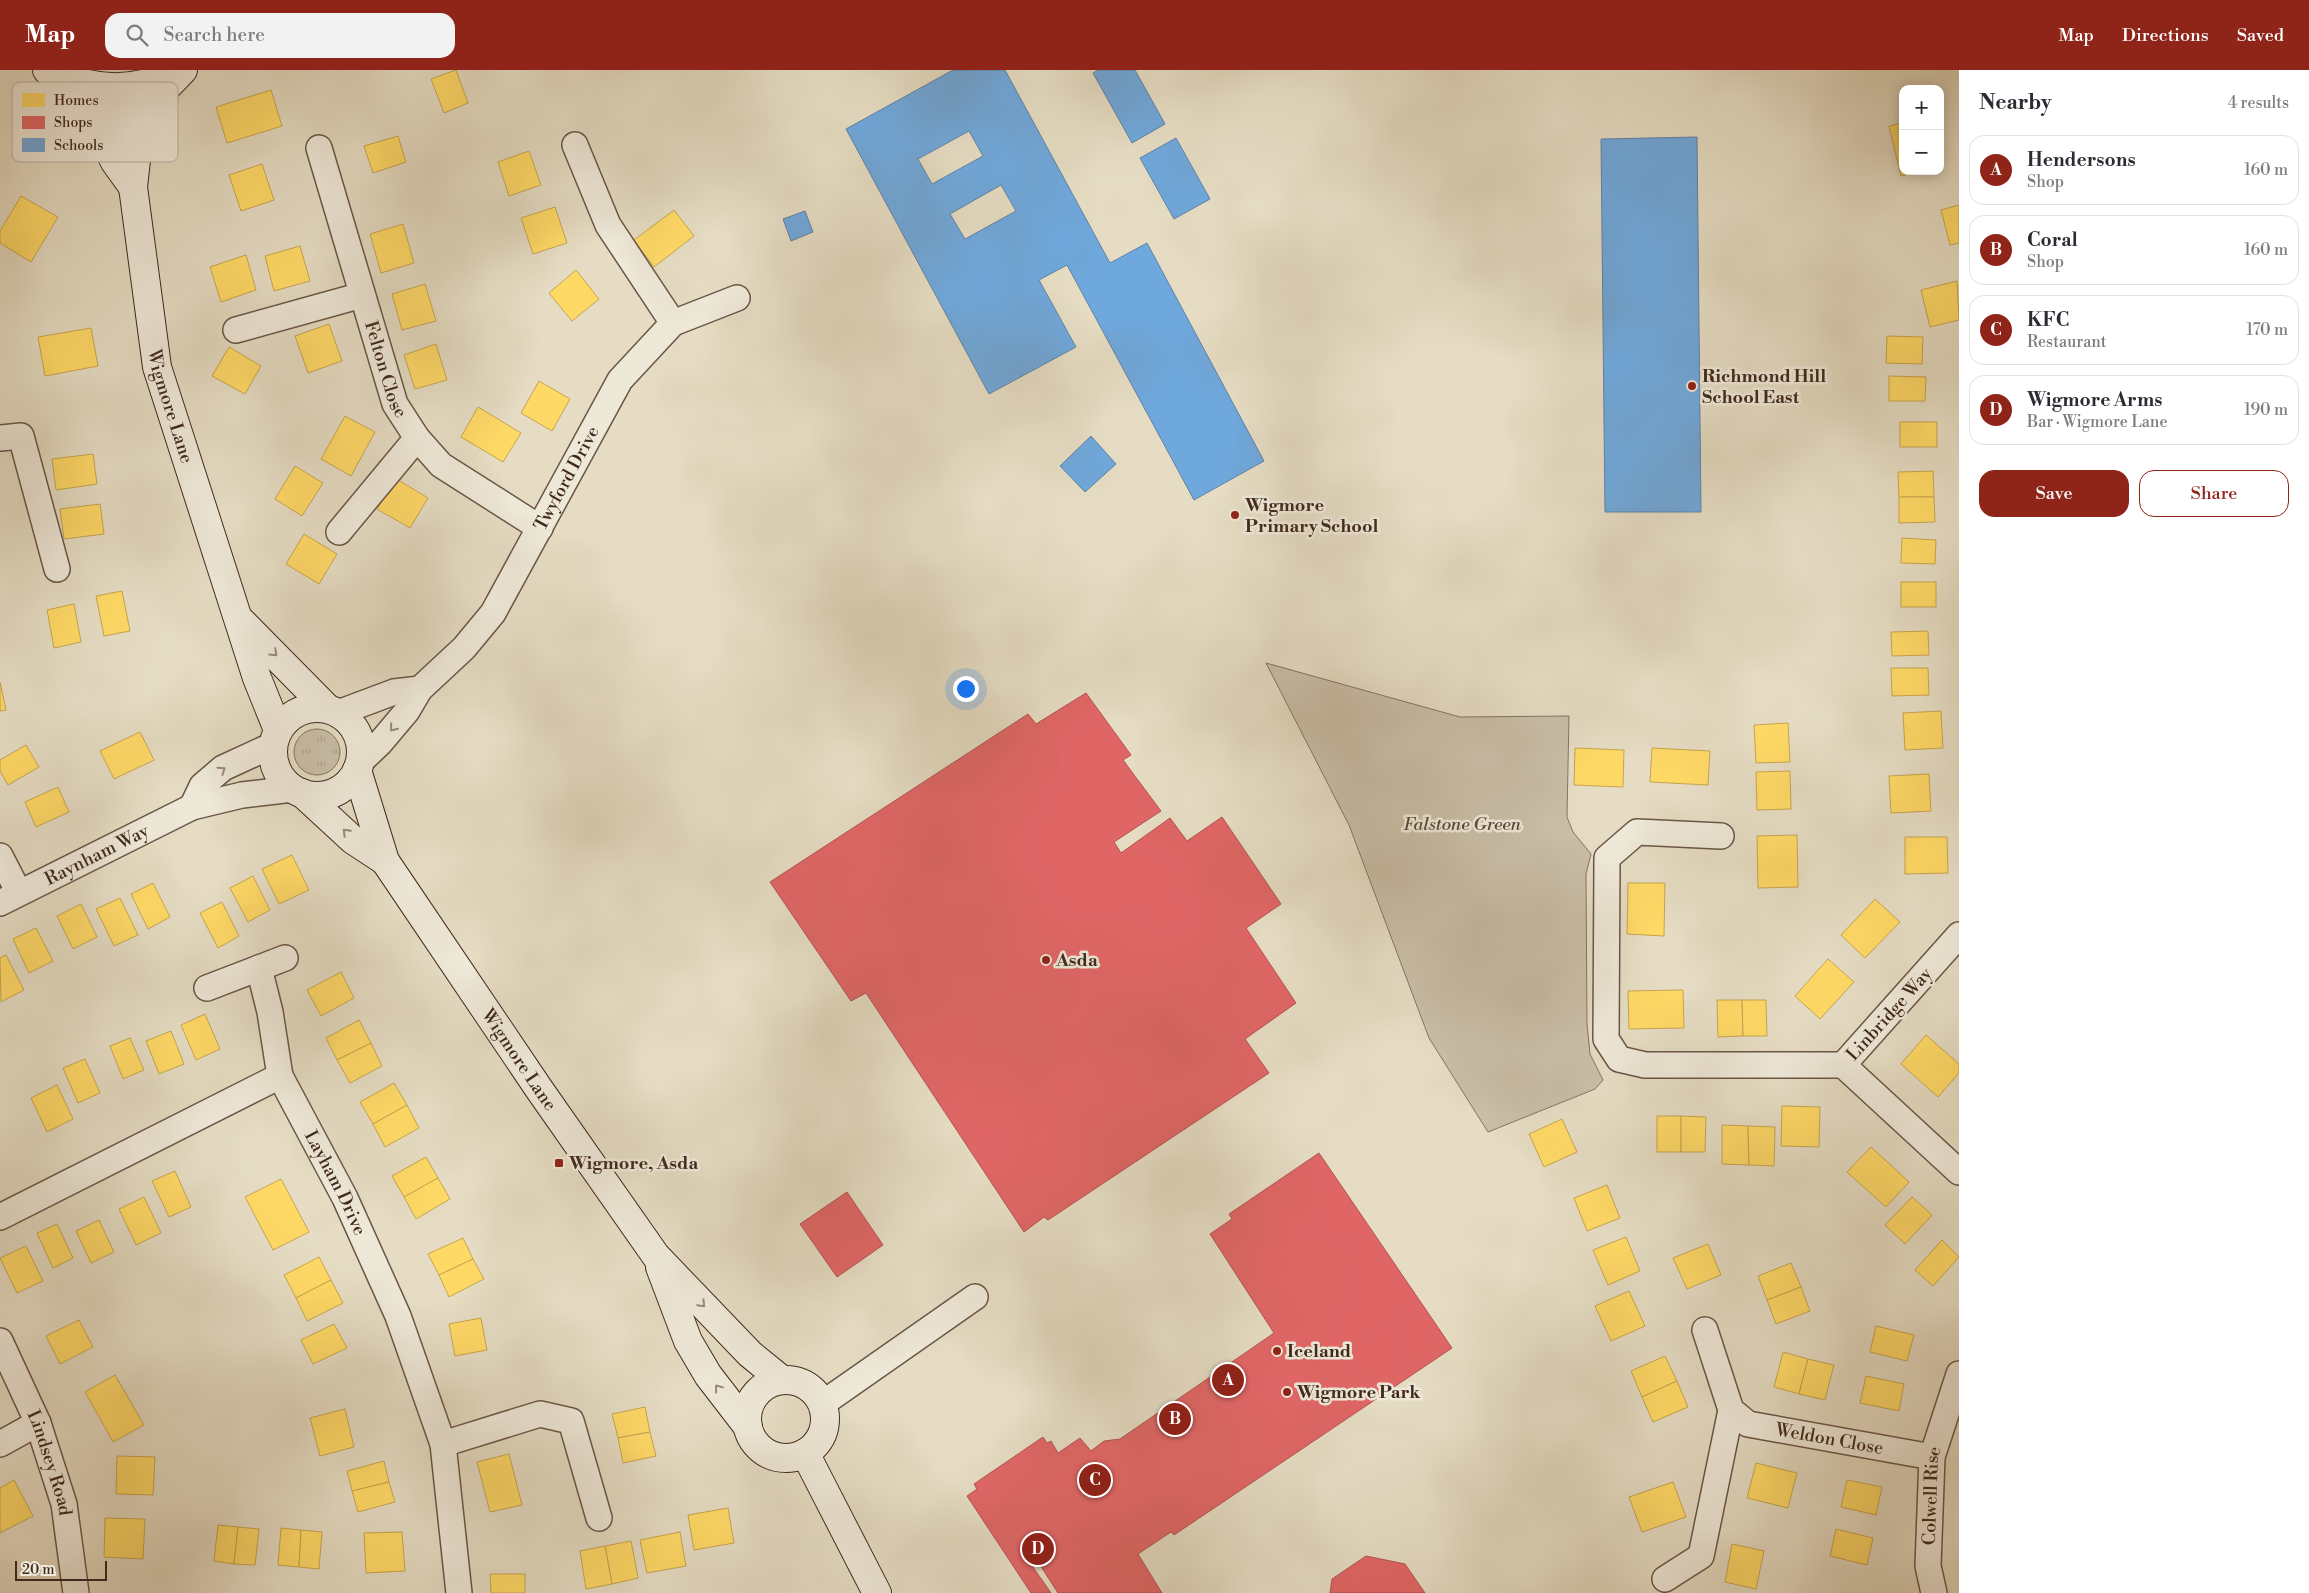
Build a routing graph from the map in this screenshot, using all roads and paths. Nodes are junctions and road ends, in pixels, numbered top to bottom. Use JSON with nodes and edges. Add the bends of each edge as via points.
{"nodes":[{"id":1,"x":47,"y":70,"type":"edge"},
{"id":2,"x":52,"y":70,"type":"edge"},
{"id":3,"x":179,"y":70,"type":"edge"},
{"id":4,"x":183,"y":70,"type":"edge"},
{"id":5,"x":58,"y":82,"type":"edge"},
{"id":6,"x":80,"y":82,"type":"edge"},
{"id":7,"x":151,"y":82,"type":"edge"},
{"id":8,"x":171,"y":82,"type":"edge"},
{"id":9,"x":575,"y":145,"type":"dead end"},
{"id":10,"x":319,"y":148,"type":"dead end"},
{"id":11,"x":115,"y":162,"type":"edge"},
{"id":12,"x":136,"y":162,"type":"edge"},
{"id":13,"x":133,"y":187,"type":"junction"},
{"id":14,"x":362,"y":296,"type":"junction"},
{"id":15,"x":737,"y":298,"type":"dead end"},
{"id":16,"x":673,"y":323,"type":"junction"},
{"id":17,"x":236,"y":330,"type":"dead end"},
{"id":18,"x":0,"y":438,"type":"edge"},
{"id":19,"x":417,"y":438,"type":"junction"},
{"id":20,"x":540,"y":528,"type":"junction"},
{"id":21,"x":339,"y":532,"type":"dead end"},
{"id":22,"x":57,"y":569,"type":"dead end"},
{"id":23,"x":239,"y":619,"type":"junction"},
{"id":24,"x":420,"y":689,"type":"junction"},
{"id":25,"x":333,"y":711,"type":"junction"},
{"id":26,"x":275,"y":738,"type":"junction"},
{"id":27,"x":358,"y":766,"type":"junction"},
{"id":28,"x":298,"y":791,"type":"junction"},
{"id":29,"x":192,"y":807,"type":"junction"},
{"id":30,"x":1721,"y":836,"type":"dead end"},
{"id":31,"x":0,"y":856,"type":"edge"},
{"id":32,"x":385,"y":861,"type":"junction"},
{"id":33,"x":10,"y":898,"type":"edge"},
{"id":34,"x":1959,"y":934,"type":"edge"},
{"id":35,"x":285,"y":958,"type":"dead end"},
{"id":36,"x":259,"y":968,"type":"junction"},
{"id":37,"x":206,"y":988,"type":"dead end"},
{"id":38,"x":1843,"y":1065,"type":"junction"},
{"id":39,"x":280,"y":1076,"type":"junction"},
{"id":40,"x":1959,"y":1172,"type":"edge"},
{"id":41,"x":0,"y":1217,"type":"edge"},
{"id":42,"x":656,"y":1256,"type":"junction"},
{"id":43,"x":975,"y":1297,"type":"dead end"},
{"id":44,"x":1705,"y":1330,"type":"dead end"},
{"id":45,"x":0,"y":1341,"type":"edge"},
{"id":46,"x":1959,"y":1374,"type":"edge"},
{"id":47,"x":782,"y":1380,"type":"junction"},
{"id":48,"x":822,"y":1404,"type":"junction"},
{"id":49,"x":1731,"y":1410,"type":"junction"},
{"id":50,"x":38,"y":1423,"type":"junction"},
{"id":51,"x":748,"y":1427,"type":"junction"},
{"id":52,"x":0,"y":1444,"type":"edge"},
{"id":53,"x":443,"y":1444,"type":"junction"},
{"id":54,"x":805,"y":1453,"type":"junction"},
{"id":55,"x":1932,"y":1457,"type":"junction"},
{"id":56,"x":599,"y":1518,"type":"dead end"},
{"id":57,"x":1665,"y":1580,"type":"dead end"},
{"id":58,"x":76,"y":1593,"type":"edge"},
{"id":59,"x":459,"y":1593,"type":"edge"},
{"id":60,"x":877,"y":1593,"type":"edge"},
{"id":61,"x":1934,"y":1593,"type":"edge"}],
"edges":[{"from":1,"to":5,"type":"street","name":"Wigmore Lane"},
{"from":2,"to":6,"type":"street"},
{"from":3,"to":7,"type":"street"},
{"from":4,"to":8,"type":"street","name":"Wigmore Lane"},
{"from":9,"to":16,"type":"street","via":[[608,225]]},
{"from":10,"to":14,"type":"street","name":"Felton Close"},
{"from":11,"to":13,"type":"street","name":"Wigmore Lane"},
{"from":12,"to":13,"type":"street","name":"Wigmore Lane"},
{"from":13,"to":23,"type":"street","name":"Wigmore Lane","via":[[157,367]]},
{"from":14,"to":17,"type":"street"},
{"from":14,"to":19,"type":"street","name":"Felton Close","via":[[395,404]]},
{"from":15,"to":16,"type":"street","name":"Twyford Drive"},
{"from":16,"to":20,"type":"street","name":"Twyford Drive","via":[[620,380]]},
{"from":18,"to":22,"type":"street","via":[[21,436]]},
{"from":19,"to":20,"type":"street","name":"Felton Close","via":[[441,465]]},
{"from":19,"to":21,"type":"street","name":"Felton Close"},
{"from":20,"to":24,"type":"street","name":"Twyford Drive","via":[[493,613],[464,648]]},
{"from":23,"to":25,"type":"street","name":"Wigmore Lane","one_way":true},
{"from":23,"to":26,"type":"street","name":"Wigmore Lane"},
{"from":24,"to":25,"type":"street","via":[[394,692]]},
{"from":24,"to":27,"type":"street","name":"Twyford Drive","one_way":true,"via":[[407,711]]},
{"from":25,"to":26,"type":"street","via":[[308,708],[291,716]]},
{"from":25,"to":27,"type":"street","name":"Wigmore Lane","via":[[349,722],[357,734],[361,747]]},
{"from":26,"to":28,"type":"street","name":"Wigmore Lane","via":[[276,770]]},
{"from":29,"to":26,"type":"street","one_way":true,"via":[[202,786],[223,768]]},
{"from":27,"to":28,"type":"street","via":[[347,783],[334,792],[324,795]]},
{"from":27,"to":32,"type":"street","name":"Wigmore Lane"},
{"from":28,"to":29,"type":"street","name":"Raynham Way","via":[[242,795]]},
{"from":32,"to":28,"type":"street","name":"Wigmore Lane","one_way":true,"via":[[353,840]]},
{"from":29,"to":33,"type":"street","name":"Raynham Way"},
{"from":30,"to":38,"type":"street","via":[[1637,832],[1607,858],[1606,1039],[1619,1059],[1645,1065]]},
{"from":31,"to":33,"type":"street"},
{"from":32,"to":42,"type":"street","name":"Wigmore Lane"},
{"from":34,"to":38,"type":"street","name":"Linbridge Way"},
{"from":35,"to":36,"type":"street"},
{"from":36,"to":37,"type":"street"},
{"from":36,"to":39,"type":"street","name":"Layham Drive"},
{"from":38,"to":40,"type":"street","name":"Linbridge Way"},
{"from":39,"to":41,"type":"street"},
{"from":39,"to":53,"type":"street","name":"Layham Drive","via":[[345,1198],[398,1316]]},
{"from":42,"to":47,"type":"street","name":"Wigmore Lane","one_way":true,"via":[[750,1354]]},
{"from":51,"to":42,"type":"street","name":"Wigmore Lane","one_way":true,"via":[[708,1375],[688,1341]]},
{"from":43,"to":48,"type":"street"},
{"from":44,"to":49,"type":"street"},
{"from":45,"to":50,"type":"street","name":"Lindsey Road"},
{"from":46,"to":55,"type":"street","name":"Colwell Rise"},
{"from":47,"to":48,"type":"street","name":"Wigmore Lane","via":[[806,1386]]},
{"from":47,"to":51,"type":"street","via":[[759,1391],[751,1401]]},
{"from":48,"to":54,"type":"street","via":[[821,1437]]},
{"from":49,"to":55,"type":"street","name":"Weldon Close","via":[[1748,1424]]},
{"from":49,"to":57,"type":"street","via":[[1701,1556]]},
{"from":50,"to":52,"type":"street"},
{"from":50,"to":58,"type":"street","name":"Lindsey Road","via":[[64,1504]]},
{"from":51,"to":54,"type":"street","name":"Wigmore Lane","via":[[752,1438],[770,1455],[793,1458]]},
{"from":53,"to":56,"type":"street","via":[[540,1414],[571,1421]]},
{"from":53,"to":59,"type":"street","name":"Layham Drive"},
{"from":54,"to":60,"type":"street"},
{"from":55,"to":61,"type":"street","name":"Colwell Rise","via":[[1928,1566]]}]}
